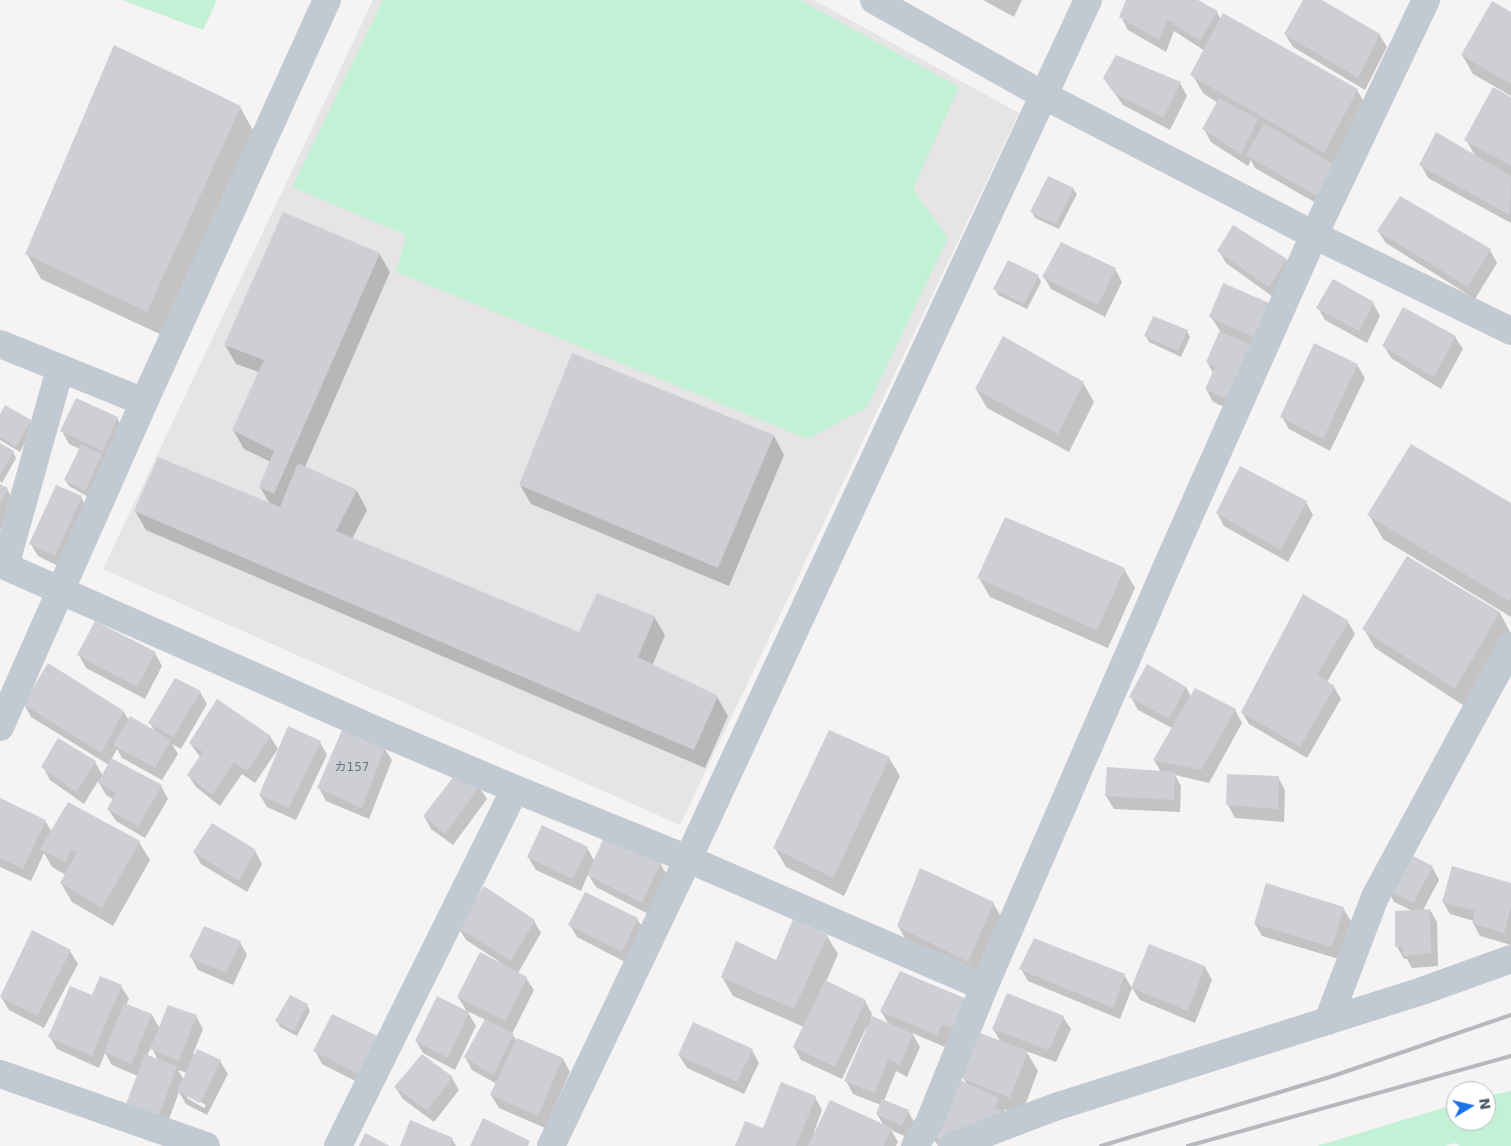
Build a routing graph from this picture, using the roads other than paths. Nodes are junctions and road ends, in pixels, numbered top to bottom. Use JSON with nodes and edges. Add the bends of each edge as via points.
{"nodes":[{"id":1,"x":326,"y":0,"type":"edge"},
{"id":2,"x":874,"y":0,"type":"edge"},
{"id":3,"x":1088,"y":0,"type":"edge"},
{"id":4,"x":1426,"y":0,"type":"edge"},
{"id":5,"x":1043,"y":95,"type":"junction"},
{"id":6,"x":1314,"y":235,"type":"junction"},
{"id":7,"x":1511,"y":331,"type":"edge"},
{"id":8,"x":0,"y":344,"type":"edge"},
{"id":9,"x":60,"y":368,"type":"junction"},
{"id":10,"x":144,"y":402,"type":"junction"},
{"id":11,"x":61,"y":589,"type":"junction"},
{"id":12,"x":1511,"y":646,"type":"edge"},
{"id":13,"x":0,"y":727,"type":"edge"},
{"id":14,"x":515,"y":789,"type":"junction"},
{"id":15,"x":688,"y":859,"type":"junction"},
{"id":16,"x":1511,"y":959,"type":"edge"},
{"id":17,"x":984,"y":987,"type":"junction"},
{"id":18,"x":1328,"y":1021,"type":"junction"},
{"id":19,"x":0,"y":1074,"type":"edge"},
{"id":20,"x":206,"y":1146,"type":"edge"},
{"id":21,"x":338,"y":1146,"type":"edge"},
{"id":22,"x":551,"y":1146,"type":"edge"},
{"id":23,"x":915,"y":1146,"type":"edge"},
{"id":24,"x":952,"y":1146,"type":"edge"}],
"edges":[{"from":1,"to":10,"type":"street"},
{"from":2,"to":5,"type":"street"},
{"from":3,"to":5,"type":"street"},
{"from":4,"to":6,"type":"street"},
{"from":5,"to":6,"type":"street"},
{"from":5,"to":15,"type":"street"},
{"from":6,"to":7,"type":"street"},
{"from":6,"to":17,"type":"street"},
{"from":8,"to":9,"type":"street"},
{"from":9,"to":10,"type":"street"},
{"from":9,"to":11,"type":"street","via":[[5,566]]},
{"from":10,"to":11,"type":"street"},
{"from":11,"to":13,"type":"street"},
{"from":11,"to":14,"type":"street"},
{"from":12,"to":18,"type":"street","via":[[1375,897]]},
{"from":14,"to":15,"type":"street"},
{"from":14,"to":21,"type":"street"},
{"from":15,"to":17,"type":"street"},
{"from":15,"to":22,"type":"street"},
{"from":16,"to":18,"type":"street"},
{"from":17,"to":23,"type":"street","via":[[929,1122]]},
{"from":18,"to":24,"type":"street","via":[[1054,1107]]},
{"from":19,"to":20,"type":"street"}]}
